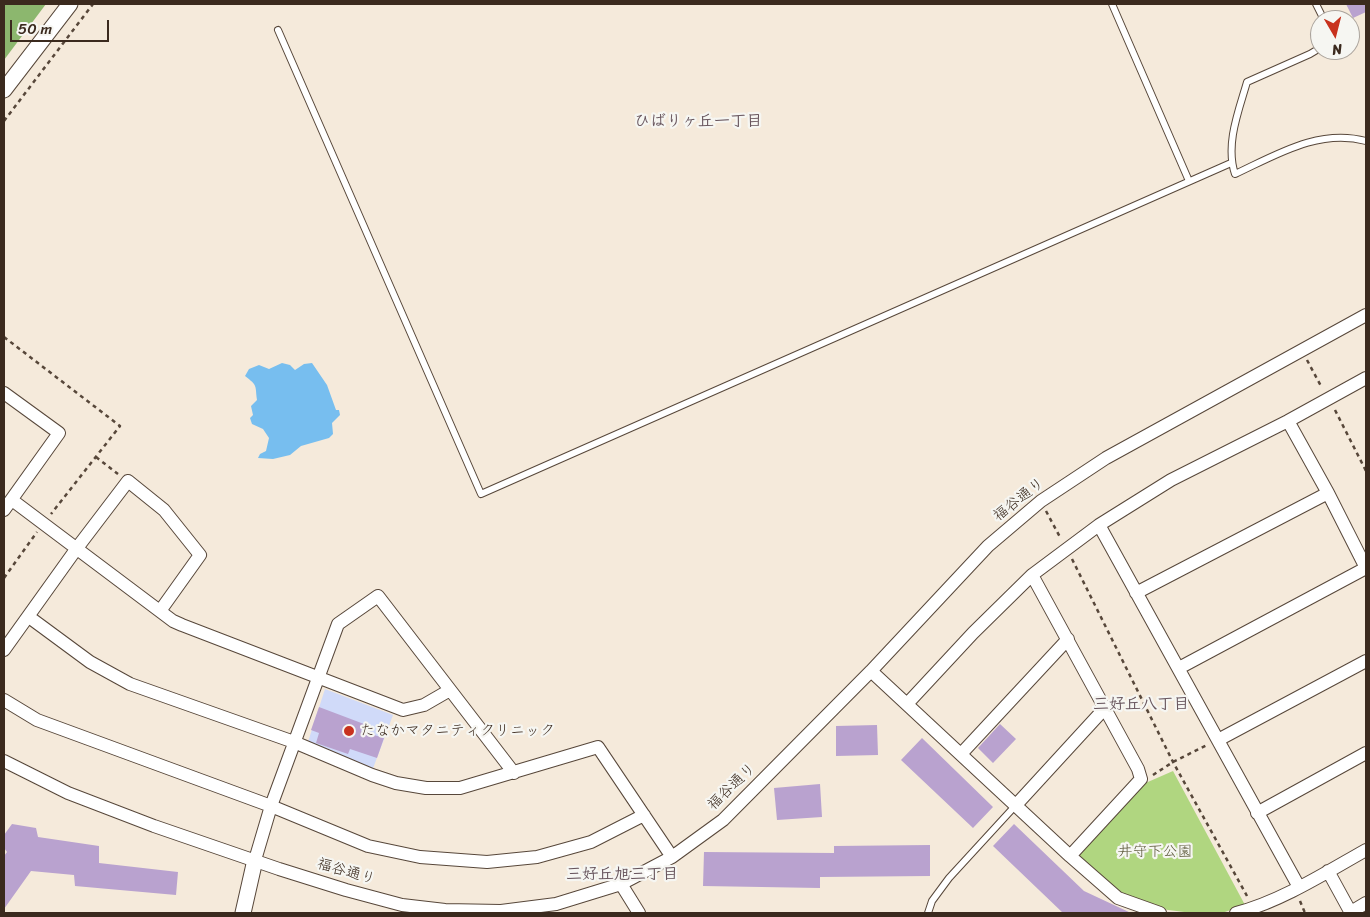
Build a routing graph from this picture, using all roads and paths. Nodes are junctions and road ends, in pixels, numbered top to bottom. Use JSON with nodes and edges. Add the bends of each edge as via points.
{"nodes":[{"id":1,"x":70,"y":4,"type":"edge"},
{"id":2,"x":93,"y":4,"type":"edge"},
{"id":3,"x":1112,"y":4,"type":"edge"},
{"id":4,"x":278,"y":30,"type":"dead end"},
{"id":5,"x":1310,"y":54,"type":"edge"},
{"id":6,"x":4,"y":90,"type":"edge"},
{"id":7,"x":4,"y":121,"type":"edge"},
{"id":8,"x":1366,"y":141,"type":"edge"},
{"id":9,"x":1231,"y":163,"type":"junction"},
{"id":10,"x":1189,"y":181,"type":"junction"},
{"id":11,"x":1366,"y":315,"type":"edge"},
{"id":12,"x":4,"y":337,"type":"edge"},
{"id":13,"x":1366,"y":378,"type":"edge"},
{"id":14,"x":4,"y":393,"type":"edge"},
{"id":15,"x":1288,"y":421,"type":"junction"},
{"id":16,"x":96,"y":457,"type":"junction"},
{"id":17,"x":128,"y":481,"type":"junction"},
{"id":18,"x":1328,"y":493,"type":"junction"},
{"id":19,"x":1041,"y":501,"type":"junction"},
{"id":20,"x":8,"y":505,"type":"edge"},
{"id":21,"x":43,"y":524,"type":"junction"},
{"id":22,"x":1099,"y":525,"type":"junction"},
{"id":23,"x":77,"y":548,"type":"junction"},
{"id":24,"x":1067,"y":549,"type":"junction"},
{"id":25,"x":1032,"y":575,"type":"junction"},
{"id":26,"x":4,"y":578,"type":"edge"},
{"id":27,"x":1136,"y":593,"type":"junction"},
{"id":28,"x":160,"y":611,"type":"junction"},
{"id":29,"x":29,"y":617,"type":"junction"},
{"id":30,"x":1068,"y":640,"type":"junction"},
{"id":31,"x":4,"y":650,"type":"edge"},
{"id":32,"x":1366,"y":661,"type":"edge"},
{"id":33,"x":1179,"y":668,"type":"junction"},
{"id":34,"x":871,"y":671,"type":"junction"},
{"id":35,"x":320,"y":677,"type":"junction"},
{"id":36,"x":450,"y":690,"type":"junction"},
{"id":37,"x":4,"y":700,"type":"edge"},
{"id":38,"x":907,"y":704,"type":"junction"},
{"id":39,"x":1105,"y":708,"type":"junction"},
{"id":40,"x":1218,"y":740,"type":"junction"},
{"id":41,"x":294,"y":742,"type":"junction"},
{"id":42,"x":1366,"y":753,"type":"edge"},
{"id":43,"x":960,"y":754,"type":"junction"},
{"id":44,"x":4,"y":761,"type":"edge"},
{"id":45,"x":1173,"y":762,"type":"junction"},
{"id":46,"x":514,"y":773,"type":"junction"},
{"id":47,"x":1141,"y":779,"type":"junction"},
{"id":48,"x":1016,"y":805,"type":"junction"},
{"id":49,"x":271,"y":806,"type":"junction"},
{"id":50,"x":1257,"y":813,"type":"junction"},
{"id":51,"x":644,"y":815,"type":"junction"},
{"id":52,"x":1366,"y":850,"type":"edge"},
{"id":53,"x":1070,"y":856,"type":"junction"},
{"id":54,"x":672,"y":857,"type":"junction"},
{"id":55,"x":255,"y":860,"type":"junction"},
{"id":56,"x":1328,"y":870,"type":"junction"},
{"id":57,"x":621,"y":884,"type":"junction"},
{"id":58,"x":1299,"y":887,"type":"junction"},
{"id":59,"x":1366,"y":903,"type":"edge"},
{"id":60,"x":1253,"y":908,"type":"junction"},
{"id":61,"x":501,"y":912,"type":"edge"},
{"id":62,"x":243,"y":913,"type":"edge"},
{"id":63,"x":639,"y":913,"type":"edge"},
{"id":64,"x":928,"y":913,"type":"edge"},
{"id":65,"x":1160,"y":913,"type":"edge"},
{"id":66,"x":1238,"y":913,"type":"edge"},
{"id":67,"x":1351,"y":913,"type":"edge"}],
"edges":[{"from":1,"to":6,"type":"street"},
{"from":2,"to":7,"type":"path"},
{"from":3,"to":10,"type":"lane"},
{"from":4,"to":10,"type":"lane","via":[[482,494]]},
{"from":5,"to":9,"type":"lane","via":[[1247,82],[1232,141]]},
{"from":8,"to":9,"type":"lane","via":[[1336,137],[1313,140],[1235,174]]},
{"from":9,"to":10,"type":"lane"},
{"from":11,"to":19,"type":"street","name":"福谷通り","via":[[1106,458]]},
{"from":12,"to":16,"type":"path","via":[[120,426]]},
{"from":13,"to":15,"type":"street"},
{"from":14,"to":20,"type":"street","via":[[58,433]]},
{"from":15,"to":18,"type":"street"},
{"from":15,"to":22,"type":"street","via":[[1171,480]]},
{"from":16,"to":17,"type":"path"},
{"from":16,"to":21,"type":"path"},
{"from":17,"to":23,"type":"street"},
{"from":17,"to":28,"type":"street","via":[[164,510],[200,555]]},
{"from":18,"to":27,"type":"street"},
{"from":18,"to":33,"type":"street","via":[[1366,568]]},
{"from":19,"to":24,"type":"path"},
{"from":19,"to":34,"type":"street","name":"福谷通り","via":[[988,546]]},
{"from":20,"to":21,"type":"street"},
{"from":21,"to":23,"type":"street"},
{"from":21,"to":26,"type":"path"},
{"from":22,"to":24,"type":"street"},
{"from":22,"to":27,"type":"street"},
{"from":23,"to":28,"type":"street"},
{"from":23,"to":29,"type":"street"},
{"from":24,"to":25,"type":"street"},
{"from":24,"to":45,"type":"path"},
{"from":25,"to":30,"type":"street"},
{"from":25,"to":38,"type":"street"},
{"from":27,"to":33,"type":"street"},
{"from":28,"to":35,"type":"street","via":[[182,625]]},
{"from":29,"to":31,"type":"street"},
{"from":29,"to":41,"type":"street","via":[[90,662],[130,684]]},
{"from":30,"to":39,"type":"street"},
{"from":30,"to":43,"type":"street"},
{"from":32,"to":40,"type":"street"},
{"from":33,"to":40,"type":"street"},
{"from":34,"to":38,"type":"street"},
{"from":34,"to":54,"type":"street","name":"福谷通り","via":[[723,820]]},
{"from":35,"to":36,"type":"street","via":[[404,710],[424,705]]},
{"from":35,"to":36,"type":"street","via":[[338,624],[378,596]]},
{"from":35,"to":41,"type":"street"},
{"from":36,"to":46,"type":"street"},
{"from":37,"to":49,"type":"street","via":[[37,720]]},
{"from":38,"to":43,"type":"street"},
{"from":39,"to":47,"type":"street"},
{"from":39,"to":48,"type":"street"},
{"from":40,"to":45,"type":"path"},
{"from":40,"to":50,"type":"street"},
{"from":41,"to":46,"type":"street","via":[[372,775],[426,788],[460,788]]},
{"from":41,"to":49,"type":"street"},
{"from":42,"to":50,"type":"street"},
{"from":43,"to":48,"type":"street"},
{"from":44,"to":55,"type":"street","name":"福谷通り","via":[[68,793]]},
{"from":45,"to":47,"type":"path"},
{"from":45,"to":60,"type":"path"},
{"from":46,"to":51,"type":"street","via":[[598,747]]},
{"from":47,"to":53,"type":"street"},
{"from":48,"to":53,"type":"street"},
{"from":48,"to":64,"type":"lane","via":[[949,878],[932,901]]},
{"from":49,"to":51,"type":"street","via":[[368,846],[420,857],[487,862],[537,858],[591,842]]},
{"from":49,"to":55,"type":"street"},
{"from":50,"to":58,"type":"street"},
{"from":51,"to":54,"type":"street"},
{"from":52,"to":56,"type":"street"},
{"from":53,"to":65,"type":"street","via":[[1118,898]]},
{"from":54,"to":57,"type":"street","name":"福谷通り"},
{"from":55,"to":61,"type":"street","name":"福谷通り","via":[[402,905]]},
{"from":55,"to":62,"type":"street"},
{"from":56,"to":58,"type":"street"},
{"from":56,"to":67,"type":"street"},
{"from":57,"to":61,"type":"street","name":"福谷通り","via":[[556,904]]},
{"from":57,"to":63,"type":"street"},
{"from":58,"to":60,"type":"street"},
{"from":59,"to":67,"type":"street"},
{"from":60,"to":66,"type":"street"}]}
